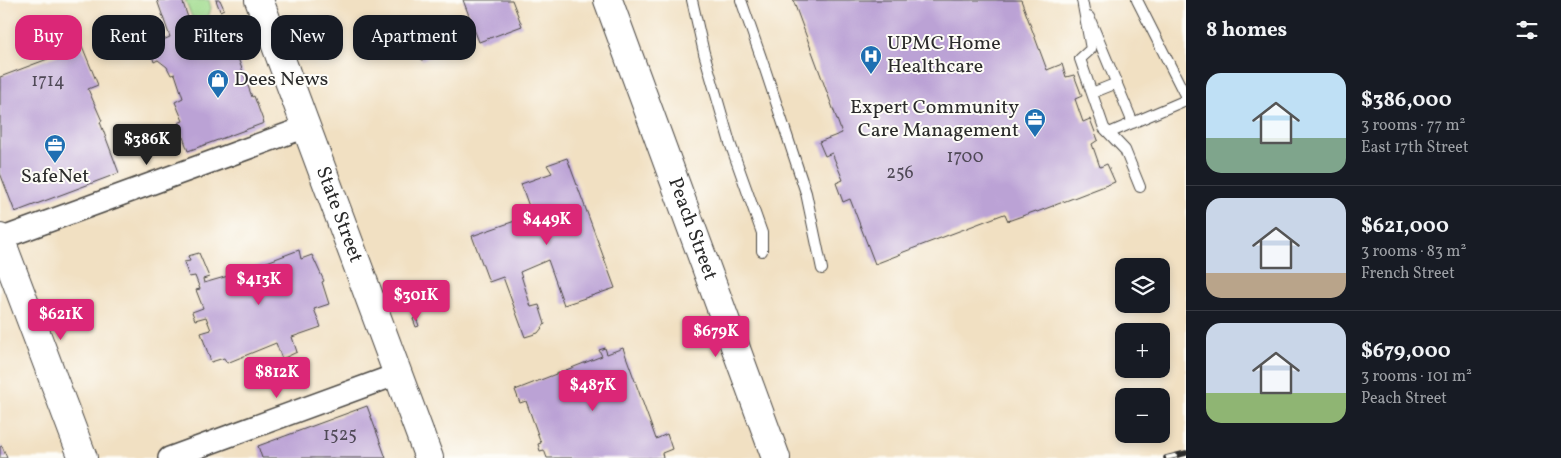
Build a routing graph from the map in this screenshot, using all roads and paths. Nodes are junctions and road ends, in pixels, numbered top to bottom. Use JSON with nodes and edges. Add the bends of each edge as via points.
{"nodes":[{"id":1,"x":259,"y":0,"type":"edge"},
{"id":2,"x":608,"y":0,"type":"edge"},
{"id":3,"x":692,"y":0,"type":"edge"},
{"id":4,"x":740,"y":0,"type":"edge"},
{"id":5,"x":1137,"y":0,"type":"edge"},
{"id":6,"x":1082,"y":1,"type":"edge"},
{"id":7,"x":1116,"y":83,"type":"junction"},
{"id":8,"x":1092,"y":93,"type":"junction"},
{"id":9,"x":1186,"y":99,"type":"edge"},
{"id":10,"x":1133,"y":122,"type":"junction"},
{"id":11,"x":306,"y":127,"type":"junction"},
{"id":12,"x":1109,"y":133,"type":"junction"},
{"id":13,"x":1140,"y":187,"type":"dead end"},
{"id":14,"x":0,"y":238,"type":"edge"},
{"id":15,"x":762,"y":251,"type":"dead end"},
{"id":16,"x":822,"y":269,"type":"dead end"},
{"id":17,"x":398,"y":374,"type":"junction"},
{"id":18,"x":83,"y":458,"type":"edge"},
{"id":19,"x":169,"y":458,"type":"edge"},
{"id":20,"x":429,"y":458,"type":"edge"},
{"id":21,"x":776,"y":458,"type":"edge"}],
"edges":[{"from":1,"to":11,"type":"main road","name":"State Street"},
{"from":2,"to":21,"type":"main road","name":"Peach Street"},
{"from":3,"to":15,"type":"lane","via":[[730,143],[762,233]]},
{"from":4,"to":16,"type":"lane","via":[[806,193]]},
{"from":5,"to":9,"type":"lane"},
{"from":6,"to":7,"type":"lane"},
{"from":6,"to":8,"type":"lane","via":[[1090,49],[1080,59]]},
{"from":7,"to":8,"type":"lane"},
{"from":7,"to":10,"type":"lane"},
{"from":8,"to":12,"type":"lane","via":[[1104,128]]},
{"from":9,"to":10,"type":"lane"},
{"from":10,"to":12,"type":"lane"},
{"from":11,"to":14,"type":"street"},
{"from":11,"to":17,"type":"main road","name":"State Street"},
{"from":12,"to":13,"type":"lane","via":[[1125,150]]},
{"from":14,"to":18,"type":"main road"},
{"from":17,"to":19,"type":"street"},
{"from":17,"to":20,"type":"main road","name":"State Street"}]}
